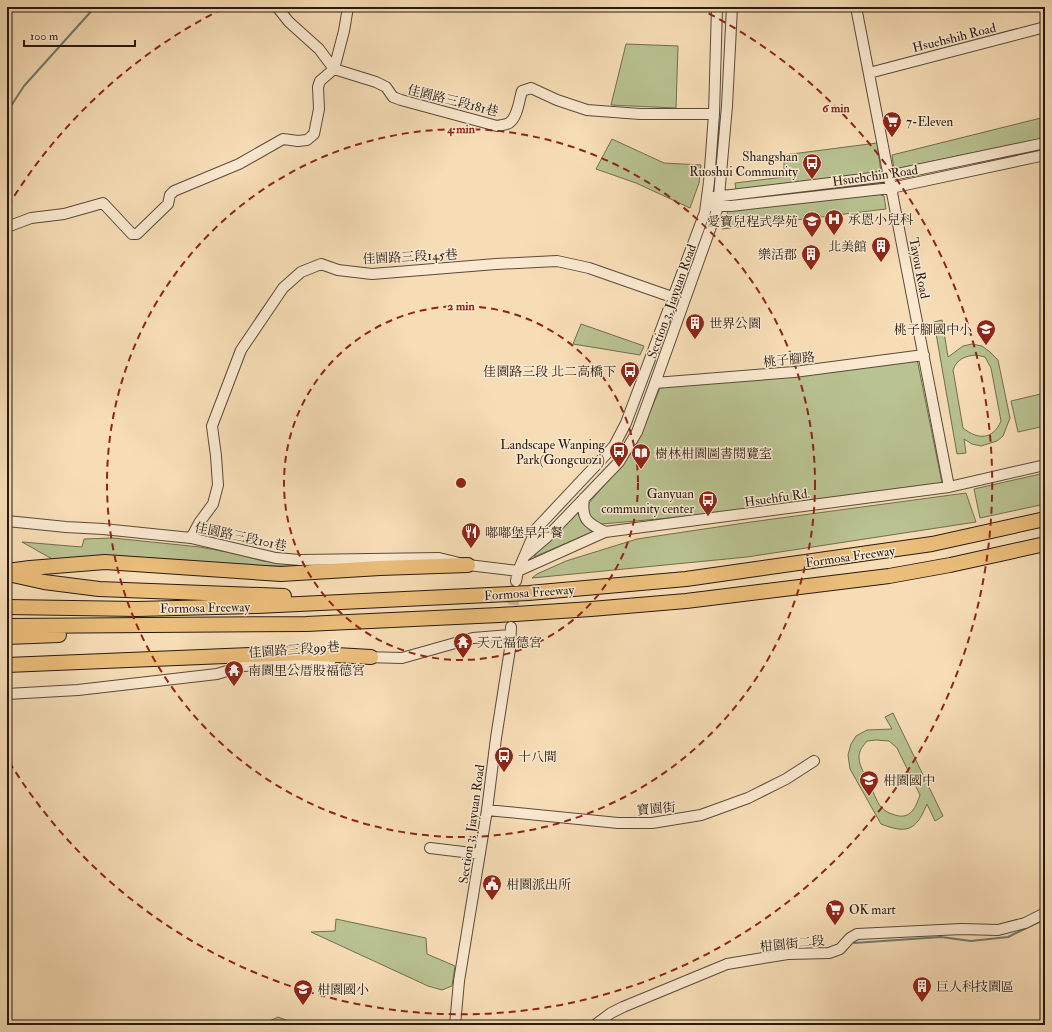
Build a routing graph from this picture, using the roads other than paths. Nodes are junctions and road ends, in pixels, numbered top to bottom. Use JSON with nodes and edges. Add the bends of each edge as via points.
{"nodes":[{"id":1,"x":277,"y":7,"type":"edge"},
{"id":2,"x":348,"y":7,"type":"edge"},
{"id":3,"x":717,"y":7,"type":"edge"},
{"id":4,"x":732,"y":7,"type":"edge"},
{"id":5,"x":856,"y":7,"type":"edge"},
{"id":6,"x":1045,"y":27,"type":"edge"},
{"id":7,"x":334,"y":69,"type":"junction"},
{"id":8,"x":869,"y":72,"type":"junction"},
{"id":9,"x":714,"y":114,"type":"junction"},
{"id":10,"x":1045,"y":143,"type":"edge"},
{"id":11,"x":1045,"y":156,"type":"edge"},
{"id":12,"x":888,"y":176,"type":"junction"},
{"id":13,"x":891,"y":188,"type":"junction"},
{"id":14,"x":707,"y":202,"type":"junction"},
{"id":15,"x":719,"y":202,"type":"junction"},
{"id":16,"x":7,"y":227,"type":"edge"},
{"id":17,"x":672,"y":297,"type":"junction"},
{"id":18,"x":924,"y":355,"type":"junction"},
{"id":19,"x":656,"y":383,"type":"junction"},
{"id":20,"x":1045,"y":465,"type":"edge"},
{"id":21,"x":950,"y":487,"type":"junction"},
{"id":22,"x":584,"y":498,"type":"junction"},
{"id":23,"x":1045,"y":519,"type":"edge"},
{"id":24,"x":7,"y":521,"type":"edge"},
{"id":25,"x":605,"y":532,"type":"junction"},
{"id":26,"x":192,"y":538,"type":"junction"},
{"id":27,"x":1045,"y":544,"type":"edge"},
{"id":28,"x":523,"y":558,"type":"junction"},
{"id":29,"x":468,"y":565,"type":"junction"},
{"id":30,"x":7,"y":572,"type":"edge"},
{"id":31,"x":517,"y":576,"type":"junction"},
{"id":32,"x":402,"y":598,"type":"junction"},
{"id":33,"x":7,"y":607,"type":"edge"},
{"id":34,"x":306,"y":624,"type":"junction"},
{"id":35,"x":7,"y":626,"type":"edge"},
{"id":36,"x":511,"y":631,"type":"joint"},
{"id":37,"x":7,"y":637,"type":"edge"},
{"id":38,"x":371,"y":657,"type":"junction"},
{"id":39,"x":8,"y":665,"type":"edge"},
{"id":40,"x":7,"y":694,"type":"edge"},
{"id":41,"x":814,"y":761,"type":"dead end"},
{"id":42,"x":487,"y":810,"type":"junction"},
{"id":43,"x":430,"y":848,"type":"dead end"},
{"id":44,"x":480,"y":854,"type":"junction"},
{"id":45,"x":1045,"y":913,"type":"edge"},
{"id":46,"x":455,"y":1025,"type":"edge"},
{"id":47,"x":595,"y":1025,"type":"edge"}],
"edges":[{"from":1,"to":7,"type":"street","via":[[289,22],[319,49]]},
{"from":2,"to":7,"type":"street"},
{"from":3,"to":9,"type":"street","name":"Section 3, Jiayuan Road"},
{"from":4,"to":15,"type":"street","name":"Section 3, Jiayuan Road"},
{"from":5,"to":8,"type":"street","name":"Tayou Road"},
{"from":6,"to":8,"type":"street","name":"Hsuehshih Road"},
{"from":7,"to":9,"type":"street","name":"佳園路三段181巷","via":[[376,82],[386,87],[392,97],[497,126],[511,121],[515,116],[522,91],[531,88],[587,110],[640,114]]},
{"from":7,"to":16,"type":"street","via":[[320,81],[319,109],[314,134],[307,140],[283,139],[239,164],[174,191],[168,204],[137,234],[132,234],[103,203],[64,214],[31,218]]},
{"from":8,"to":12,"type":"street","name":"Tayou Road"},
{"from":9,"to":14,"type":"street","name":"Section 3, Jiayuan Road"},
{"from":10,"to":12,"type":"street","name":"Hsuehchin Road"},
{"from":11,"to":13,"type":"street","name":"Hsuehchin Road"},
{"from":12,"to":13,"type":"street","name":"Tayou Road"},
{"from":12,"to":15,"type":"street","name":"Hsuehchin Road"},
{"from":13,"to":15,"type":"street","name":"Hsuehchin Road"},
{"from":13,"to":18,"type":"street","name":"Tayou Road"},
{"from":14,"to":15,"type":"street","name":"Hsuehchin Road"},
{"from":14,"to":17,"type":"street","name":"Section 3, Jiayuan Road"},
{"from":15,"to":19,"type":"street","name":"Section 3, Jiayuan Road"},
{"from":17,"to":26,"type":"street","name":"佳園路三段145巷","via":[[589,268],[557,261],[372,274],[338,270],[321,264],[301,272],[283,288],[241,350],[212,426],[218,485],[213,504]]},
{"from":17,"to":28,"type":"street","name":"Section 3, Jiayuan Road","via":[[626,423],[614,446],[536,529]]},
{"from":18,"to":19,"type":"street","name":"桃子腳路","via":[[794,372]]},
{"from":18,"to":21,"type":"street","name":"Tayou Road"},
{"from":19,"to":22,"type":"street","name":"Section 3, Jiayuan Road","via":[[637,432],[619,462]]},
{"from":20,"to":21,"type":"street","name":"Hsuehfu Rd."},
{"from":21,"to":25,"type":"street","name":"Hsuehfu Rd."},
{"from":22,"to":25,"type":"street","via":[[584,516],[590,525]]},
{"from":22,"to":28,"type":"street","name":"Section 3, Jiayuan Road"},
{"from":23,"to":32,"type":"highway","name":"Formosa Freeway","via":[[932,544],[686,579],[529,593]]},
{"from":24,"to":26,"type":"street","name":"佳園路三段101巷"},
{"from":25,"to":31,"type":"street","name":"Hsuehfu Rd."},
{"from":26,"to":29,"type":"street","name":"佳園路三段101巷","via":[[276,558],[439,558]]},
{"from":27,"to":34,"type":"highway","name":"Formosa Freeway","via":[[889,576],[686,601],[499,615]]},
{"from":28,"to":31,"type":"street","name":"Section 3, Jiayuan Road"},
{"from":29,"to":30,"type":"highway","via":[[281,574],[105,562]]},
{"from":29,"to":31,"type":"street","name":"佳園路三段101巷"},
{"from":30,"to":32,"type":"highway","via":[[44,582],[99,589]]},
{"from":32,"to":33,"type":"highway","name":"Formosa Freeway","via":[[137,609]]},
{"from":34,"to":35,"type":"highway","name":"Formosa Freeway"},
{"from":34,"to":37,"type":"highway"},
{"from":36,"to":38,"type":"street","name":"佳園路三段99巷","via":[[473,638],[402,658]]},
{"from":36,"to":42,"type":"street","name":"Section 3, Jiayuan Road"},
{"from":38,"to":39,"type":"highway","via":[[301,652]]},
{"from":38,"to":40,"type":"street","name":"佳園路三段99巷","via":[[243,666],[217,674],[78,690]]},
{"from":41,"to":42,"type":"street","name":"寶園街","via":[[786,779],[748,798],[701,815],[652,823],[618,823]]},
{"from":42,"to":44,"type":"street","name":"Section 3, Jiayuan Road"},
{"from":43,"to":44,"type":"street"},
{"from":44,"to":46,"type":"street","name":"Section 3, Jiayuan Road","via":[[459,981]]},
{"from":45,"to":47,"type":"street","name":"柑園街二段","via":[[1025,923],[998,930],[962,929],[857,934],[840,949],[829,953],[788,954],[727,964],[623,1007]]}]}
